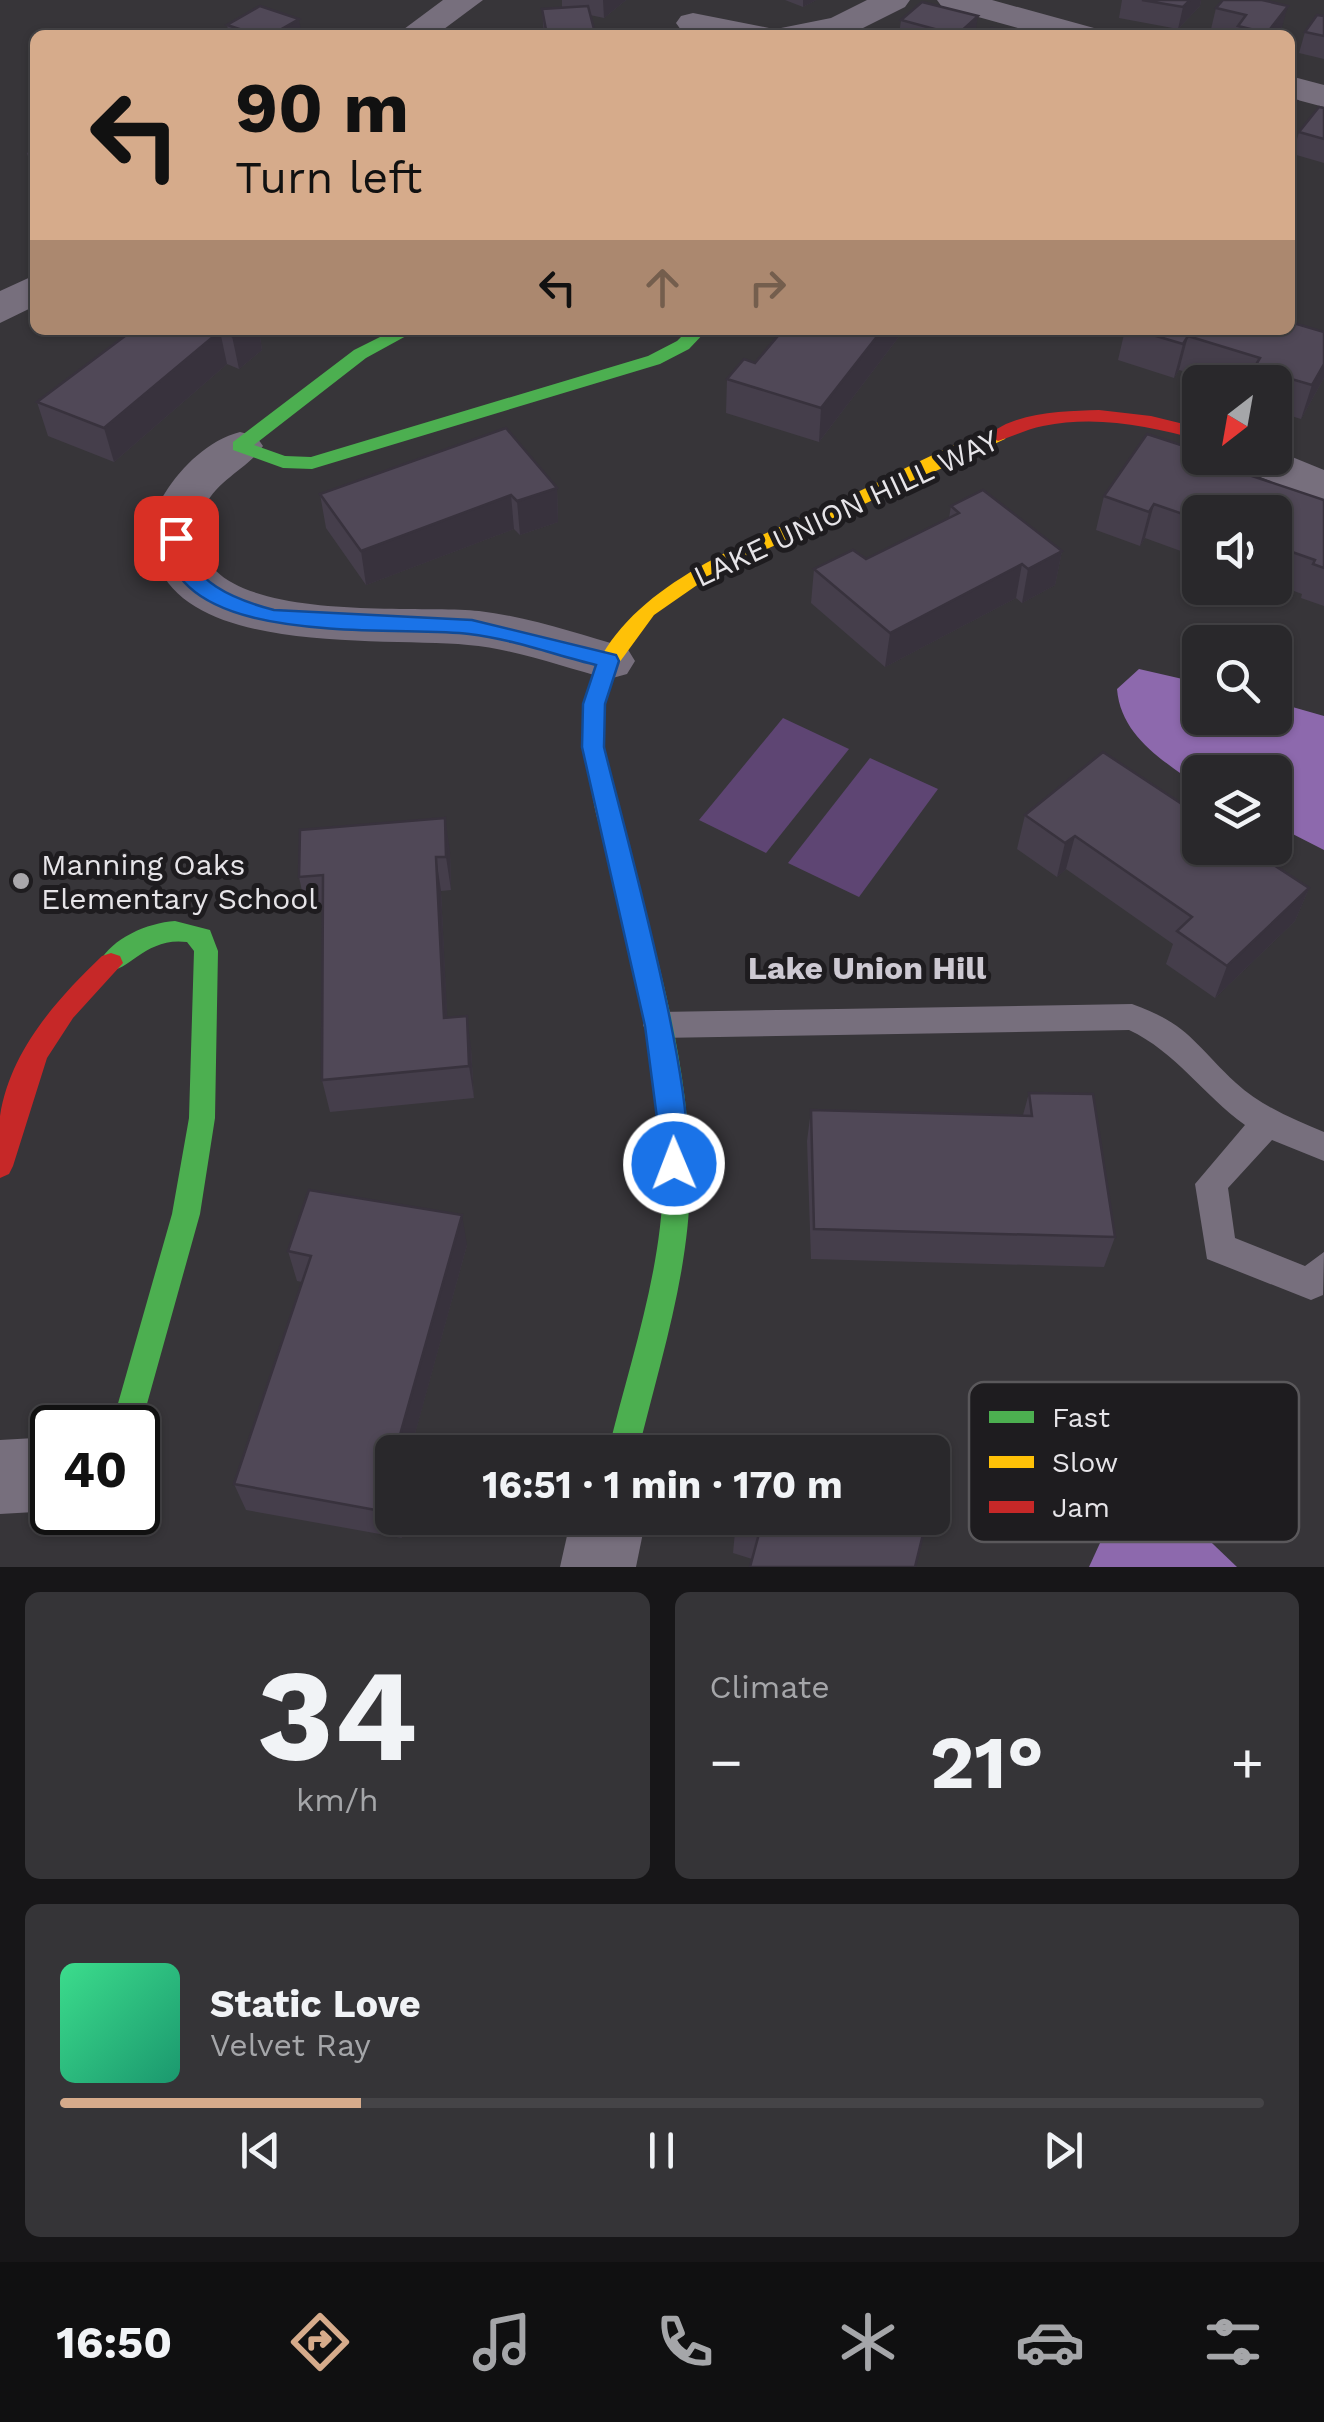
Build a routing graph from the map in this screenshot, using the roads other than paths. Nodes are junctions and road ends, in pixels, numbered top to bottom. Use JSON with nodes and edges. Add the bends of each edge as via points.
{"nodes":[{"id":1,"x":466,"y":0,"type":"edge"},
{"id":2,"x":893,"y":0,"type":"edge"},
{"id":3,"x":954,"y":0,"type":"edge"},
{"id":4,"x":693,"y":23,"type":"dead end"},
{"id":5,"x":421,"y":30,"type":"edge"},
{"id":6,"x":731,"y":30,"type":"edge"},
{"id":7,"x":822,"y":30,"type":"edge"},
{"id":8,"x":1064,"y":30,"type":"edge"},
{"id":9,"x":1295,"y":88,"type":"edge"},
{"id":10,"x":1324,"y":96,"type":"edge"},
{"id":11,"x":30,"y":290,"type":"edge"},
{"id":12,"x":0,"y":310,"type":"edge"},
{"id":13,"x":398,"y":335,"type":"edge"},
{"id":14,"x":693,"y":335,"type":"edge"},
{"id":15,"x":1182,"y":429,"type":"edge"},
{"id":16,"x":240,"y":446,"type":"junction"},
{"id":17,"x":1292,"y":474,"type":"edge"},
{"id":18,"x":1324,"y":488,"type":"edge"},
{"id":19,"x":608,"y":661,"type":"junction"},
{"id":20,"x":658,"y":1026,"type":"junction"},
{"id":21,"x":1268,"y":1123,"type":"junction"},
{"id":22,"x":1324,"y":1147,"type":"edge"},
{"id":23,"x":0,"y":1166,"type":"edge"},
{"id":24,"x":1324,"y":1268,"type":"edge"},
{"id":25,"x":132,"y":1405,"type":"edge"},
{"id":26,"x":627,"y":1435,"type":"edge"},
{"id":27,"x":30,"y":1476,"type":"edge"},
{"id":28,"x":0,"y":1478,"type":"edge"},
{"id":29,"x":605,"y":1535,"type":"edge"},
{"id":30,"x":598,"y":1567,"type":"edge"}],
"edges":[{"from":1,"to":5,"type":"street"},
{"from":2,"to":7,"type":"street"},
{"from":3,"to":8,"type":"street"},
{"from":4,"to":6,"type":"street"},
{"from":9,"to":10,"type":"street"},
{"from":11,"to":12,"type":"street"},
{"from":13,"to":16,"type":"street","via":[[360,354]]},
{"from":14,"to":16,"type":"street","via":[[654,360],[312,463],[282,462]]},
{"from":15,"to":19,"type":"street","name":"LAKE UNION HILL WAY","via":[[1099,414],[1013,428],[706,570],[647,610]]},
{"from":16,"to":19,"type":"street","via":[[193,484],[174,518],[177,558],[211,594],[274,617],[472,627]]},
{"from":17,"to":18,"type":"street"},
{"from":19,"to":20,"type":"street","name":"LAKE UNION HILL WAY","via":[[594,704],[593,747]]},
{"from":20,"to":21,"type":"lane","via":[[1132,1017],[1172,1035],[1227,1095]]},
{"from":20,"to":26,"type":"street","name":"LAKE UNION HILL WAY","via":[[675,1128],[672,1236]]},
{"from":21,"to":22,"type":"lane"},
{"from":21,"to":24,"type":"lane","via":[[1211,1184],[1218,1248],[1311,1284]]},
{"from":23,"to":25,"type":"street","via":[[29,1059],[49,1030],[132,944],[154,931],[182,928],[201,937],[202,1118],[186,1214]]},
{"from":27,"to":28,"type":"street"},
{"from":29,"to":30,"type":"street"}]}
